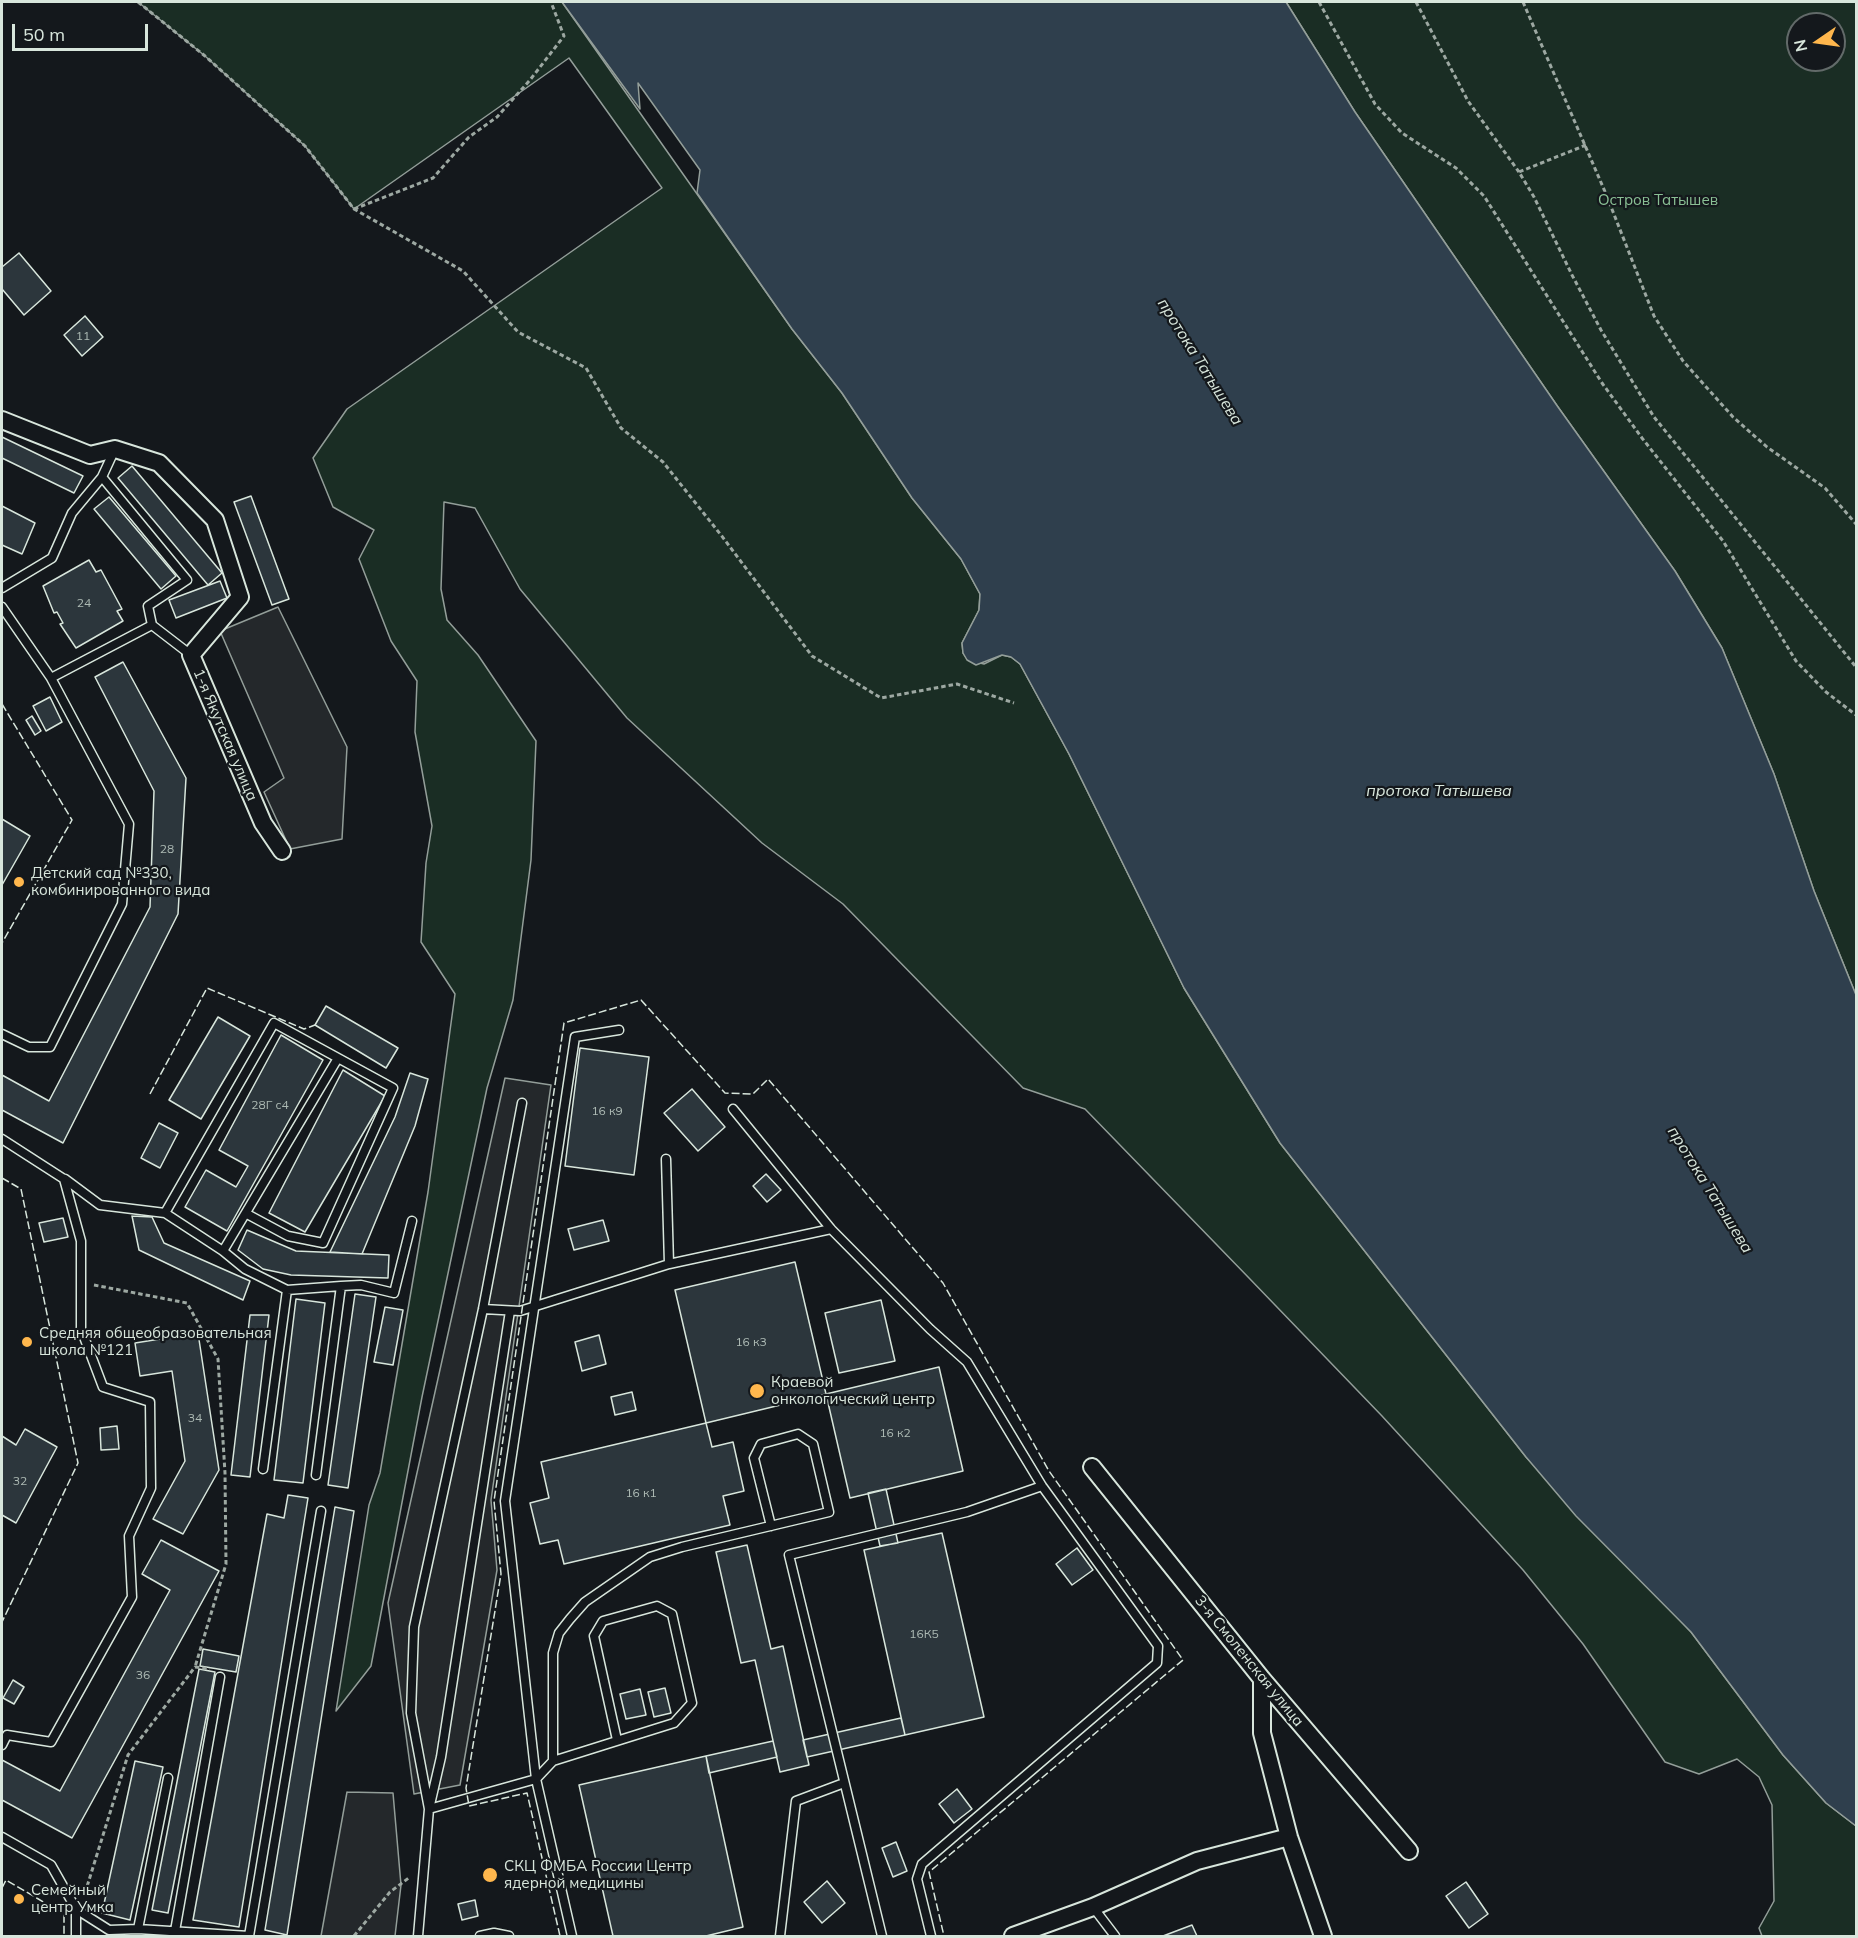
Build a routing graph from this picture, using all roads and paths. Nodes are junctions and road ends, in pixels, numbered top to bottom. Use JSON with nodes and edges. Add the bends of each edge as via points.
{"nodes":[{"id":1,"x":138,"y":2,"type":"edge"},
{"id":2,"x":551,"y":2,"type":"edge"},
{"id":3,"x":1319,"y":2,"type":"edge"},
{"id":4,"x":1416,"y":2,"type":"edge"},
{"id":5,"x":1523,"y":2,"type":"edge"},
{"id":6,"x":1586,"y":145,"type":"junction"},
{"id":7,"x":1519,"y":172,"type":"junction"},
{"id":8,"x":354,"y":209,"type":"junction"},
{"id":9,"x":2,"y":420,"type":"edge"},
{"id":10,"x":115,"y":449,"type":"junction"},
{"id":11,"x":102,"y":477,"type":"junction"},
{"id":12,"x":1857,"y":524,"type":"edge"},
{"id":13,"x":2,"y":588,"type":"edge"},
{"id":14,"x":2,"y":607,"type":"edge"},
{"id":15,"x":152,"y":625,"type":"junction"},
{"id":16,"x":191,"y":655,"type":"junction"},
{"id":17,"x":1857,"y":667,"type":"edge"},
{"id":18,"x":51,"y":678,"type":"junction"},
{"id":19,"x":1014,"y":703,"type":"dead end"},
{"id":20,"x":1857,"y":715,"type":"edge"},
{"id":21,"x":282,"y":851,"type":"dead end"},
{"id":22,"x":619,"y":1030,"type":"dead end"},
{"id":23,"x":2,"y":1034,"type":"edge"},
{"id":24,"x":338,"y":1058,"type":"junction"},
{"id":25,"x":522,"y":1103,"type":"dead end"},
{"id":26,"x":733,"y":1109,"type":"dead end"},
{"id":27,"x":2,"y":1139,"type":"edge"},
{"id":28,"x":666,"y":1159,"type":"dead end"},
{"id":29,"x":64,"y":1179,"type":"junction"},
{"id":30,"x":165,"y":1213,"type":"junction"},
{"id":31,"x":247,"y":1214,"type":"junction"},
{"id":32,"x":412,"y":1221,"type":"dead end"},
{"id":33,"x":831,"y":1229,"type":"junction"},
{"id":34,"x":223,"y":1251,"type":"junction"},
{"id":35,"x":669,"y":1264,"type":"junction"},
{"id":36,"x":94,"y":1285,"type":"dead end"},
{"id":37,"x":341,"y":1286,"type":"junction"},
{"id":38,"x":287,"y":1290,"type":"junction"},
{"id":39,"x":536,"y":1306,"type":"junction"},
{"id":40,"x":483,"y":1309,"type":"junction"},
{"id":41,"x":510,"y":1311,"type":"junction"},
{"id":42,"x":1092,"y":1467,"type":"dead end"},
{"id":43,"x":262,"y":1469,"type":"dead end"},
{"id":44,"x":316,"y":1475,"type":"dead end"},
{"id":45,"x":1042,"y":1486,"type":"junction"},
{"id":46,"x":321,"y":1511,"type":"dead end"},
{"id":47,"x":771,"y":1526,"type":"junction"},
{"id":48,"x":195,"y":1667,"type":"junction"},
{"id":49,"x":220,"y":1677,"type":"joint"},
{"id":50,"x":1262,"y":1679,"type":"junction"},
{"id":51,"x":617,"y":1740,"type":"junction"},
{"id":52,"x":2,"y":1745,"type":"edge"},
{"id":53,"x":553,"y":1761,"type":"junction"},
{"id":54,"x":168,"y":1778,"type":"dead end"},
{"id":55,"x":536,"y":1779,"type":"junction"},
{"id":56,"x":844,"y":1783,"type":"junction"},
{"id":57,"x":429,"y":1809,"type":"junction"},
{"id":58,"x":2,"y":1837,"type":"edge"},
{"id":59,"x":1289,"y":1837,"type":"junction"},
{"id":60,"x":1409,"y":1851,"type":"dead end"},
{"id":61,"x":426,"y":1864,"type":"junction"},
{"id":62,"x":85,"y":1893,"type":"dead end"},
{"id":63,"x":1093,"y":1907,"type":"junction"},
{"id":64,"x":76,"y":1909,"type":"junction"},
{"id":65,"x":138,"y":1929,"type":"junction"},
{"id":66,"x":174,"y":1931,"type":"junction"},
{"id":67,"x":76,"y":1936,"type":"edge"},
{"id":68,"x":354,"y":1936,"type":"edge"},
{"id":69,"x":418,"y":1936,"type":"edge"},
{"id":70,"x":480,"y":1936,"type":"edge"},
{"id":71,"x":509,"y":1936,"type":"edge"},
{"id":72,"x":572,"y":1936,"type":"edge"},
{"id":73,"x":780,"y":1936,"type":"edge"},
{"id":74,"x":882,"y":1936,"type":"edge"},
{"id":75,"x":931,"y":1936,"type":"edge"},
{"id":76,"x":1013,"y":1936,"type":"edge"},
{"id":77,"x":1115,"y":1936,"type":"edge"},
{"id":78,"x":1323,"y":1936,"type":"edge"}],
"edges":[{"from":1,"to":8,"type":"path","via":[[305,146]]},
{"from":2,"to":8,"type":"path","via":[[564,36],[497,117],[469,137],[433,178]]},
{"from":3,"to":20,"type":"path","via":[[1375,104],[1402,133],[1456,168],[1484,196],[1602,383],[1723,542],[1796,661],[1826,692]]},
{"from":4,"to":7,"type":"path","via":[[1468,100]]},
{"from":5,"to":6,"type":"path"},
{"from":6,"to":7,"type":"path"},
{"from":6,"to":12,"type":"path","via":[[1654,316],[1683,361],[1733,417],[1825,488]]},
{"from":7,"to":17,"type":"path","via":[[1601,330],[1654,417]]},
{"from":8,"to":19,"type":"path","via":[[463,271],[518,332],[586,368],[621,428],[663,462],[812,656],[881,698],[957,684]]},
{"from":9,"to":10,"type":"street","name":"1-я Якутская улица","via":[[90,455]]},
{"from":10,"to":11,"type":"lane"},
{"from":10,"to":16,"type":"street","name":"1-я Якутская улица","via":[[159,463],[215,520],[240,597]]},
{"from":11,"to":13,"type":"lane","via":[[72,513],[52,558]]},
{"from":11,"to":15,"type":"lane","via":[[187,580],[148,606]]},
{"from":14,"to":18,"type":"lane"},
{"from":15,"to":16,"type":"lane"},
{"from":15,"to":18,"type":"lane"},
{"from":16,"to":21,"type":"street","name":"1-я Якутская улица","via":[[262,823]]},
{"from":18,"to":23,"type":"lane","via":[[129,824],[122,904],[50,1047],[29,1047]]},
{"from":22,"to":39,"type":"lane","via":[[575,1037]]},
{"from":24,"to":30,"type":"lane","via":[[274,1023]]},
{"from":24,"to":31,"type":"lane"},
{"from":24,"to":31,"type":"lane","via":[[393,1088],[323,1243],[288,1236]]},
{"from":25,"to":40,"type":"lane"},
{"from":26,"to":33,"type":"lane"},
{"from":27,"to":29,"type":"lane"},
{"from":28,"to":35,"type":"lane"},
{"from":29,"to":30,"type":"lane","via":[[100,1205]]},
{"from":29,"to":52,"type":"lane","via":[[81,1241],[81,1329],[103,1387],[150,1402],[151,1488],[129,1536],[132,1597],[51,1742],[7,1735]]},
{"from":30,"to":34,"type":"lane"},
{"from":31,"to":34,"type":"lane"},
{"from":32,"to":37,"type":"lane","via":[[394,1293],[361,1285]]},
{"from":33,"to":35,"type":"lane"},
{"from":33,"to":45,"type":"lane","via":[[967,1362]]},
{"from":34,"to":38,"type":"lane","via":[[245,1269]]},
{"from":35,"to":39,"type":"lane"},
{"from":36,"to":48,"type":"path","via":[[187,1303],[218,1359],[226,1564]]},
{"from":37,"to":38,"type":"lane"},
{"from":37,"to":44,"type":"lane"},
{"from":38,"to":43,"type":"lane"},
{"from":39,"to":41,"type":"lane"},
{"from":39,"to":55,"type":"lane","via":[[505,1500]]},
{"from":40,"to":41,"type":"lane"},
{"from":40,"to":57,"type":"lane","via":[[414,1627],[411,1713]]},
{"from":41,"to":57,"type":"lane","via":[[441,1757]]},
{"from":42,"to":50,"type":"street","name":"3-я Смоленская улица"},
{"from":45,"to":56,"type":"lane","via":[[968,1512],[789,1555]]},
{"from":45,"to":75,"type":"lane","via":[[1158,1646],[1157,1663],[922,1864],[917,1879]]},
{"from":46,"to":66,"type":"lane","via":[[249,1936]]},
{"from":47,"to":47,"type":"lane","via":[[829,1512],[813,1444],[798,1434],[761,1443],[754,1458]]},
{"from":47,"to":53,"type":"lane","via":[[650,1557],[585,1602],[559,1633],[553,1653]]},
{"from":48,"to":49,"type":"path","via":[[214,1670]]},
{"from":48,"to":62,"type":"path","via":[[128,1755]]},
{"from":49,"to":66,"type":"lane"},
{"from":50,"to":59,"type":"street","via":[[1262,1733]]},
{"from":50,"to":60,"type":"street","name":"3-я Смоленская улица"},
{"from":51,"to":51,"type":"lane","via":[[674,1723],[692,1703],[672,1614],[657,1606],[603,1621],[594,1636]]},
{"from":51,"to":53,"type":"lane"},
{"from":53,"to":55,"type":"lane"},
{"from":54,"to":65,"type":"lane"},
{"from":55,"to":57,"type":"lane"},
{"from":55,"to":72,"type":"lane"},
{"from":56,"to":73,"type":"lane","via":[[796,1801]]},
{"from":56,"to":74,"type":"lane"},
{"from":57,"to":61,"type":"lane"},
{"from":58,"to":64,"type":"lane","via":[[51,1865]]},
{"from":59,"to":63,"type":"street","via":[[1197,1861]]},
{"from":59,"to":78,"type":"street"},
{"from":61,"to":68,"type":"path","via":[[390,1892]]},
{"from":61,"to":69,"type":"lane"},
{"from":63,"to":76,"type":"street"},
{"from":63,"to":77,"type":"lane"},
{"from":64,"to":65,"type":"lane","via":[[109,1930]]},
{"from":64,"to":67,"type":"lane"},
{"from":65,"to":66,"type":"lane"},
{"from":70,"to":71,"type":"lane"}]}
